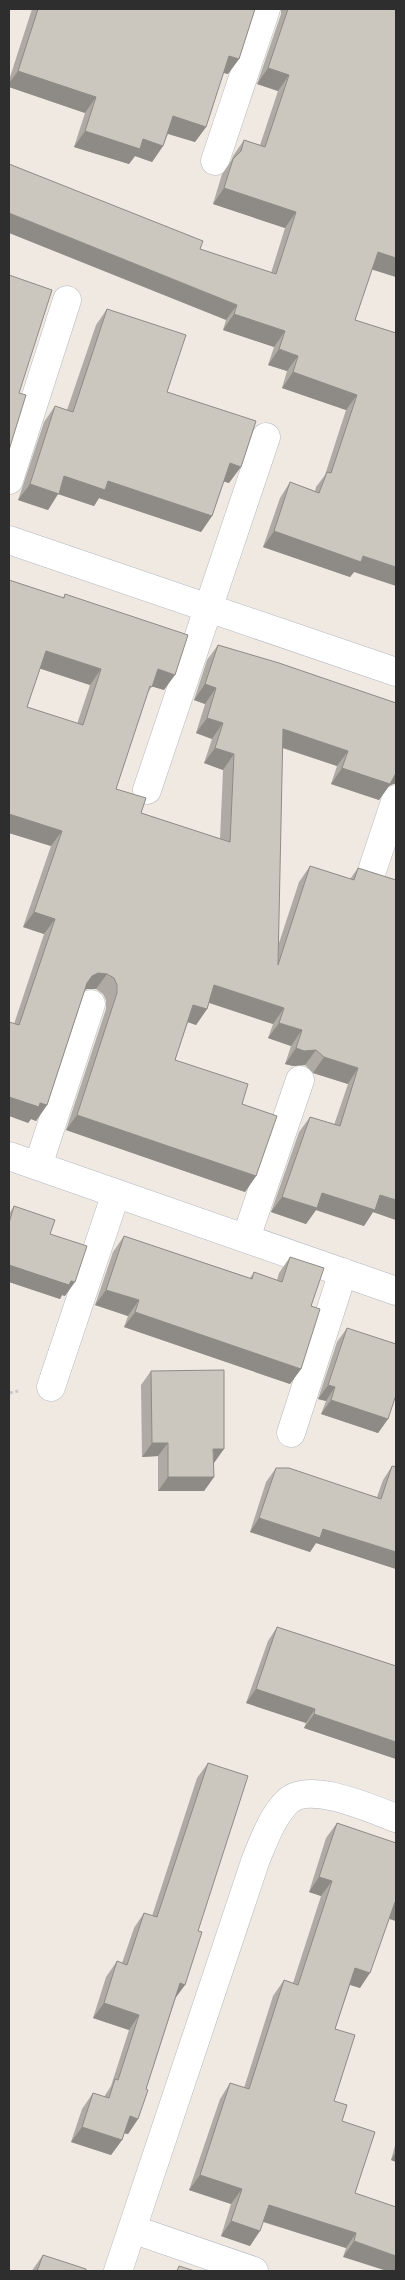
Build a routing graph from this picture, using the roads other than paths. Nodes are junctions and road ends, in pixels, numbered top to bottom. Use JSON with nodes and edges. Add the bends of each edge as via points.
{"nodes":[{"id":1,"x":266,"y":9,"type":"edge"},
{"id":2,"x":215,"y":161,"type":"dead end"},
{"id":3,"x":68,"y":300,"type":"dead end"},
{"id":4,"x":266,"y":437,"type":"dead end"},
{"id":5,"x":9,"y":480,"type":"edge"},
{"id":6,"x":9,"y":540,"type":"edge"},
{"id":7,"x":209,"y":608,"type":"junction"},
{"id":8,"x":396,"y":672,"type":"edge"},
{"id":9,"x":147,"y":790,"type":"dead end"},
{"id":10,"x":396,"y":799,"type":"edge"},
{"id":11,"x":373,"y":868,"type":"dead end"},
{"id":12,"x":91,"y":1004,"type":"dead end"},
{"id":13,"x":300,"y":1080,"type":"dead end"},
{"id":14,"x":9,"y":1156,"type":"edge"},
{"id":15,"x":38,"y":1166,"type":"junction"},
{"id":16,"x":116,"y":1193,"type":"junction"},
{"id":17,"x":246,"y":1238,"type":"junction"},
{"id":18,"x":343,"y":1272,"type":"junction"},
{"id":19,"x":396,"y":1291,"type":"edge"},
{"id":20,"x":51,"y":1387,"type":"dead end"},
{"id":21,"x":291,"y":1434,"type":"dead end"},
{"id":22,"x":396,"y":1818,"type":"edge"},
{"id":23,"x":132,"y":2229,"type":"junction"},
{"id":24,"x":118,"y":2271,"type":"edge"},
{"id":25,"x":254,"y":2271,"type":"edge"}],
"edges":[{"from":1,"to":2,"type":"street"},
{"from":3,"to":5,"type":"street"},
{"from":4,"to":7,"type":"street"},
{"from":6,"to":7,"type":"street"},
{"from":7,"to":8,"type":"street"},
{"from":7,"to":9,"type":"street"},
{"from":10,"to":11,"type":"street"},
{"from":12,"to":15,"type":"street"},
{"from":13,"to":17,"type":"street"},
{"from":14,"to":15,"type":"street"},
{"from":15,"to":16,"type":"street"},
{"from":16,"to":17,"type":"street"},
{"from":16,"to":20,"type":"street"},
{"from":17,"to":18,"type":"street"},
{"from":18,"to":19,"type":"street"},
{"from":18,"to":21,"type":"street"},
{"from":22,"to":23,"type":"street","via":[[341,1799],[306,1793],[288,1801],[272,1823],[256,1859]]},
{"from":23,"to":24,"type":"street"},
{"from":23,"to":25,"type":"street"}]}
